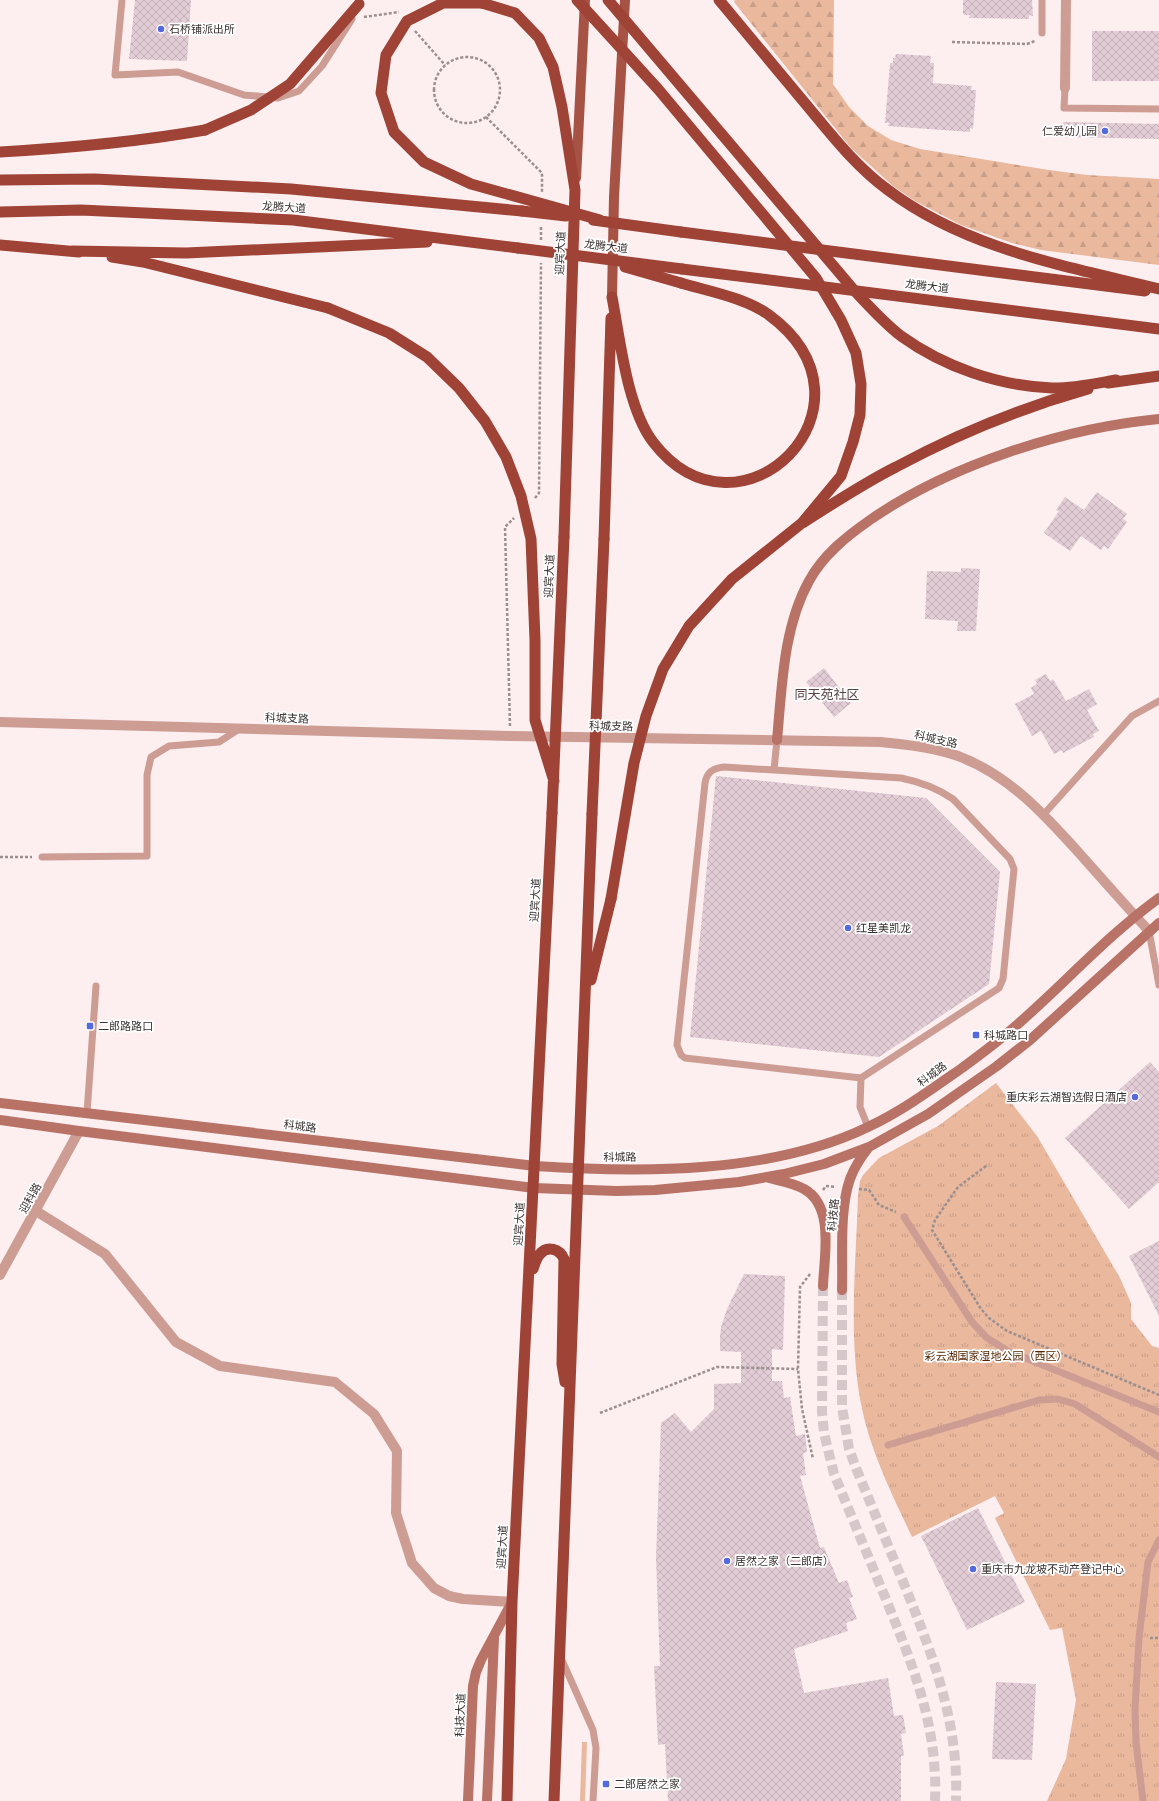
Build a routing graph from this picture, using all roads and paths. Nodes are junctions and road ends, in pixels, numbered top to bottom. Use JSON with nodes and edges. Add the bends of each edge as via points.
{"nodes":[{"id":1,"x":122,"y":0,"type":"edge"},
{"id":2,"x":577,"y":0,"type":"edge"},
{"id":3,"x":585,"y":0,"type":"edge"},
{"id":4,"x":608,"y":0,"type":"edge"},
{"id":5,"x":625,"y":0,"type":"edge"},
{"id":6,"x":719,"y":0,"type":"edge"},
{"id":7,"x":1042,"y":0,"type":"edge"},
{"id":8,"x":1066,"y":0,"type":"edge"},
{"id":9,"x":362,"y":1,"type":"edge"},
{"id":10,"x":352,"y":19,"type":"dead end"},
{"id":11,"x":1042,"y":32,"type":"joint"},
{"id":12,"x":952,"y":42,"type":"dead end"},
{"id":13,"x":1065,"y":88,"type":"joint"},
{"id":14,"x":1159,"y":109,"type":"edge"},
{"id":15,"x":486,"y":117,"type":"junction"},
{"id":16,"x":0,"y":152,"type":"edge"},
{"id":17,"x":0,"y":180,"type":"edge"},
{"id":18,"x":575,"y":190,"type":"junction"},
{"id":19,"x":542,"y":197,"type":"dead end"},
{"id":20,"x":0,"y":212,"type":"edge"},
{"id":21,"x":541,"y":220,"type":"dead end"},
{"id":22,"x":600,"y":220,"type":"junction"},
{"id":23,"x":458,"y":240,"type":"junction"},
{"id":24,"x":541,"y":243,"type":"dead end"},
{"id":25,"x":0,"y":245,"type":"edge"},
{"id":26,"x":72,"y":251,"type":"junction"},
{"id":27,"x":587,"y":257,"type":"junction"},
{"id":28,"x":541,"y":259,"type":"dead end"},
{"id":29,"x":1159,"y":289,"type":"edge"},
{"id":30,"x":1159,"y":293,"type":"edge"},
{"id":31,"x":612,"y":297,"type":"junction"},
{"id":32,"x":1159,"y":328,"type":"edge"},
{"id":33,"x":1159,"y":376,"type":"edge"},
{"id":34,"x":1116,"y":380,"type":"junction"},
{"id":35,"x":1159,"y":419,"type":"edge"},
{"id":36,"x":529,"y":503,"type":"dead end"},
{"id":37,"x":515,"y":518,"type":"dead end"},
{"id":38,"x":802,"y":523,"type":"junction"},
{"id":39,"x":1159,"y":701,"type":"edge"},
{"id":40,"x":0,"y":722,"type":"edge"},
{"id":41,"x":240,"y":729,"type":"junction"},
{"id":42,"x":510,"y":736,"type":"junction"},
{"id":43,"x":777,"y":740,"type":"junction"},
{"id":44,"x":774,"y":770,"type":"junction"},
{"id":45,"x":554,"y":781,"type":"junction"},
{"id":46,"x":1044,"y":814,"type":"junction"},
{"id":47,"x":0,"y":857,"type":"edge"},
{"id":48,"x":42,"y":857,"type":"joint"},
{"id":49,"x":1159,"y":898,"type":"edge"},
{"id":50,"x":1135,"y":916,"type":"junction"},
{"id":51,"x":1159,"y":923,"type":"edge"},
{"id":52,"x":1149,"y":931,"type":"junction"},
{"id":53,"x":1159,"y":985,"type":"edge"},
{"id":54,"x":96,"y":986,"type":"dead end"},
{"id":55,"x":585,"y":1002,"type":"junction"},
{"id":56,"x":861,"y":1078,"type":"junction"},
{"id":57,"x":0,"y":1103,"type":"edge"},
{"id":58,"x":87,"y":1113,"type":"junction"},
{"id":59,"x":0,"y":1120,"type":"edge"},
{"id":60,"x":868,"y":1127,"type":"junction"},
{"id":61,"x":80,"y":1131,"type":"junction"},
{"id":62,"x":868,"y":1147,"type":"junction"},
{"id":63,"x":535,"y":1166,"type":"junction"},
{"id":64,"x":986,"y":1166,"type":"dead end"},
{"id":65,"x":579,"y":1169,"type":"junction"},
{"id":66,"x":765,"y":1178,"type":"junction"},
{"id":67,"x":534,"y":1188,"type":"junction"},
{"id":68,"x":841,"y":1188,"type":"dead end"},
{"id":69,"x":854,"y":1189,"type":"dead end"},
{"id":70,"x":578,"y":1190,"type":"junction"},
{"id":71,"x":818,"y":1194,"type":"dead end"},
{"id":72,"x":36,"y":1212,"type":"junction"},
{"id":73,"x":904,"y":1217,"type":"joint"},
{"id":74,"x":811,"y":1268,"type":"dead end"},
{"id":75,"x":0,"y":1275,"type":"edge"},
{"id":76,"x":530,"y":1279,"type":"junction"},
{"id":77,"x":823,"y":1286,"type":"tunnel mouth"},
{"id":78,"x":842,"y":1290,"type":"tunnel mouth"},
{"id":79,"x":798,"y":1369,"type":"junction"},
{"id":80,"x":1159,"y":1395,"type":"edge"},
{"id":81,"x":569,"y":1406,"type":"junction"},
{"id":82,"x":1159,"y":1412,"type":"edge"},
{"id":83,"x":600,"y":1413,"type":"dead end"},
{"id":84,"x":888,"y":1445,"type":"dead end"},
{"id":85,"x":1159,"y":1457,"type":"edge"},
{"id":86,"x":814,"y":1459,"type":"dead end"},
{"id":87,"x":1159,"y":1540,"type":"edge"},
{"id":88,"x":512,"y":1602,"type":"junction"},
{"id":89,"x":494,"y":1634,"type":"junction"},
{"id":90,"x":560,"y":1655,"type":"junction"},
{"id":91,"x":468,"y":1801,"type":"edge"},
{"id":92,"x":487,"y":1801,"type":"edge"},
{"id":93,"x":506,"y":1801,"type":"edge"},
{"id":94,"x":554,"y":1801,"type":"edge"},
{"id":95,"x":593,"y":1801,"type":"edge"},
{"id":96,"x":1143,"y":1801,"type":"edge"}],
"edges":[{"from":1,"to":10,"type":"lane","via":[[115,75],[178,72],[244,95],[278,98],[300,91],[322,66]]},
{"from":2,"to":38,"type":"highway","bridge":true,"via":[[658,89],[816,278],[841,320],[856,353],[861,384],[860,415],[853,442],[841,476]]},
{"from":3,"to":18,"type":"main road","name":"迎宾大道"},
{"from":4,"to":34,"type":"highway","bridge":true,"via":[[853,289],[901,336],[967,372],[1010,382],[1053,388]]},
{"from":5,"to":31,"type":"main road","via":[[614,197]]},
{"from":6,"to":29,"type":"highway","via":[[845,151],[887,190],[933,219],[982,241],[1040,259]]},
{"from":7,"to":11,"type":"lane"},
{"from":8,"to":13,"type":"street"},
{"from":9,"to":16,"type":"highway","bridge":true,"via":[[290,84],[251,110],[205,130],[152,140]]},
{"from":11,"to":12,"type":"path","via":[[1039,39],[1027,44]]},
{"from":13,"to":14,"type":"lane","via":[[1064,108]]},
{"from":15,"to":15,"type":"path","via":[[476,122],[454,121],[444,115],[437,106],[434,84],[438,73],[454,59],[476,58],[493,70],[498,79],[499,100],[494,110]]},
{"from":15,"to":19,"type":"path","via":[[542,173]]},
{"from":17,"to":22,"type":"highway","name":"龙腾大道","bridge":true,"via":[[95,179],[291,189]]},
{"from":18,"to":22,"type":"highway","bridge":true,"via":[[555,73],[539,38],[515,13],[482,3],[443,3],[407,22],[386,55],[381,93],[394,132],[424,162],[471,184]]},
{"from":18,"to":45,"type":"highway","name":"迎宾大道","bridge":true},
{"from":20,"to":23,"type":"highway","name":"龙腾大道","via":[[81,210],[293,220]]},
{"from":21,"to":24,"type":"path"},
{"from":22,"to":30,"type":"highway","name":"龙腾大道","bridge":true},
{"from":23,"to":26,"type":"highway","via":[[186,253]]},
{"from":23,"to":27,"type":"highway","name":"龙腾大道","bridge":true},
{"from":25,"to":26,"type":"highway"},
{"from":26,"to":45,"type":"highway","bridge":true,"via":[[143,262],[328,308],[389,333],[427,357],[459,388],[485,421],[506,457],[521,496],[531,539],[535,720]]},
{"from":27,"to":31,"type":"highway","bridge":true,"via":[[746,303],[768,314],[791,333],[805,352],[813,374],[814,398],[810,424],[800,444],[767,473],[742,481],[715,482],[691,475],[670,461],[652,441],[636,412]]},
{"from":27,"to":32,"type":"highway","name":"龙腾大道","bridge":true},
{"from":28,"to":36,"type":"path","via":[[539,493]]},
{"from":31,"to":55,"type":"highway","bridge":true},
{"from":33,"to":34,"type":"highway"},
{"from":34,"to":38,"type":"highway","bridge":true,"via":[[1005,416],[895,467]]},
{"from":35,"to":43,"type":"main road","via":[[1080,433],[1035,444],[983,462],[943,478],[911,495],[883,511],[838,544],[821,562],[809,581],[794,620],[782,677]]},
{"from":37,"to":42,"type":"path","via":[[505,527]]},
{"from":38,"to":55,"type":"highway","bridge":true,"via":[[732,579],[689,626],[663,669],[646,716],[634,763],[611,899]]},
{"from":39,"to":46,"type":"lane","via":[[1132,716]]},
{"from":40,"to":41,"type":"street","name":"科城支路"},
{"from":41,"to":42,"type":"street","name":"科城支路"},
{"from":41,"to":48,"type":"lane","via":[[220,742],[168,746],[151,757],[148,775],[147,856]]},
{"from":42,"to":43,"type":"street","name":"科城支路"},
{"from":43,"to":44,"type":"lane"},
{"from":43,"to":46,"type":"street","name":"科城支路","via":[[881,742],[934,749],[959,756],[1005,781]]},
{"from":44,"to":56,"type":"lane","via":[[724,767],[710,771],[706,776],[678,1050],[685,1058]]},
{"from":44,"to":56,"type":"lane","via":[[901,778],[924,783],[953,800],[1010,859],[1014,869],[1003,978],[999,988]]},
{"from":45,"to":63,"type":"highway","name":"迎宾大道","bridge":true},
{"from":46,"to":50,"type":"street","name":"科城支路"},
{"from":47,"to":48,"type":"path"},
{"from":49,"to":50,"type":"main road","name":"科城路"},
{"from":50,"to":52,"type":"street","name":"科城支路"},
{"from":50,"to":60,"type":"main road","name":"科城路","via":[[992,1045],[920,1098]]},
{"from":51,"to":52,"type":"main road"},
{"from":52,"to":53,"type":"lane"},
{"from":52,"to":62,"type":"main road","via":[[1030,1040],[997,1066],[928,1114]]},
{"from":54,"to":58,"type":"lane"},
{"from":55,"to":65,"type":"highway"},
{"from":56,"to":60,"type":"lane","via":[[860,1107]]},
{"from":57,"to":58,"type":"main road","name":"科城路"},
{"from":58,"to":63,"type":"main road","name":"科城路"},
{"from":59,"to":61,"type":"main road"},
{"from":60,"to":65,"type":"main road","name":"科城路","via":[[813,1148],[742,1163],[692,1168]]},
{"from":61,"to":67,"type":"main road"},
{"from":61,"to":72,"type":"street","name":"迎科路"},
{"from":62,"to":66,"type":"main road","via":[[824,1164]]},
{"from":62,"to":78,"type":"main road","name":"科技路","via":[[854,1170],[848,1188]]},
{"from":63,"to":65,"type":"main road","name":"科城路"},
{"from":63,"to":67,"type":"highway","name":"迎宾大道"},
{"from":64,"to":80,"type":"path","via":[[958,1187],[935,1220],[932,1230],[981,1309],[1007,1331]]},
{"from":65,"to":70,"type":"highway"},
{"from":66,"to":70,"type":"main road","via":[[655,1190]]},
{"from":66,"to":77,"type":"main road","via":[[804,1188],[820,1205],[825,1231]]},
{"from":67,"to":70,"type":"main road"},
{"from":67,"to":76,"type":"highway","name":"迎宾大道"},
{"from":68,"to":71,"type":"path","via":[[826,1186]]},
{"from":69,"to":73,"type":"path","via":[[870,1190],[880,1205]]},
{"from":70,"to":81,"type":"highway"},
{"from":72,"to":75,"type":"street","name":"迎科路"},
{"from":72,"to":88,"type":"street","via":[[105,1254],[176,1342],[220,1366],[335,1382],[374,1414],[397,1451],[396,1514],[412,1563],[434,1588],[449,1596]]},
{"from":73,"to":82,"type":"lane","via":[[972,1322],[987,1338],[1008,1351]]},
{"from":74,"to":79,"type":"path","via":[[810,1275],[800,1287]]},
{"from":76,"to":81,"type":"highway","via":[[536,1260],[542,1252],[555,1250],[562,1255],[565,1263],[562,1364]]},
{"from":76,"to":88,"type":"highway","name":"迎宾大道"},
{"from":79,"to":83,"type":"path","via":[[716,1367]]},
{"from":79,"to":86,"type":"path","via":[[802,1409]]},
{"from":81,"to":90,"type":"highway"},
{"from":84,"to":85,"type":"lane","via":[[1039,1400],[1052,1399],[1075,1404]]},
{"from":87,"to":96,"type":"lane","via":[[1148,1562],[1138,1638],[1135,1710]]},
{"from":88,"to":89,"type":"main road","name":"科技大道"},
{"from":88,"to":93,"type":"highway","name":"迎宾大道"},
{"from":89,"to":91,"type":"main road","name":"科技大道","via":[[476,1672],[473,1686]]},
{"from":89,"to":92,"type":"main road","name":"科技大道"},
{"from":90,"to":94,"type":"highway"},
{"from":90,"to":95,"type":"lane","via":[[593,1730],[596,1748]]}]}
